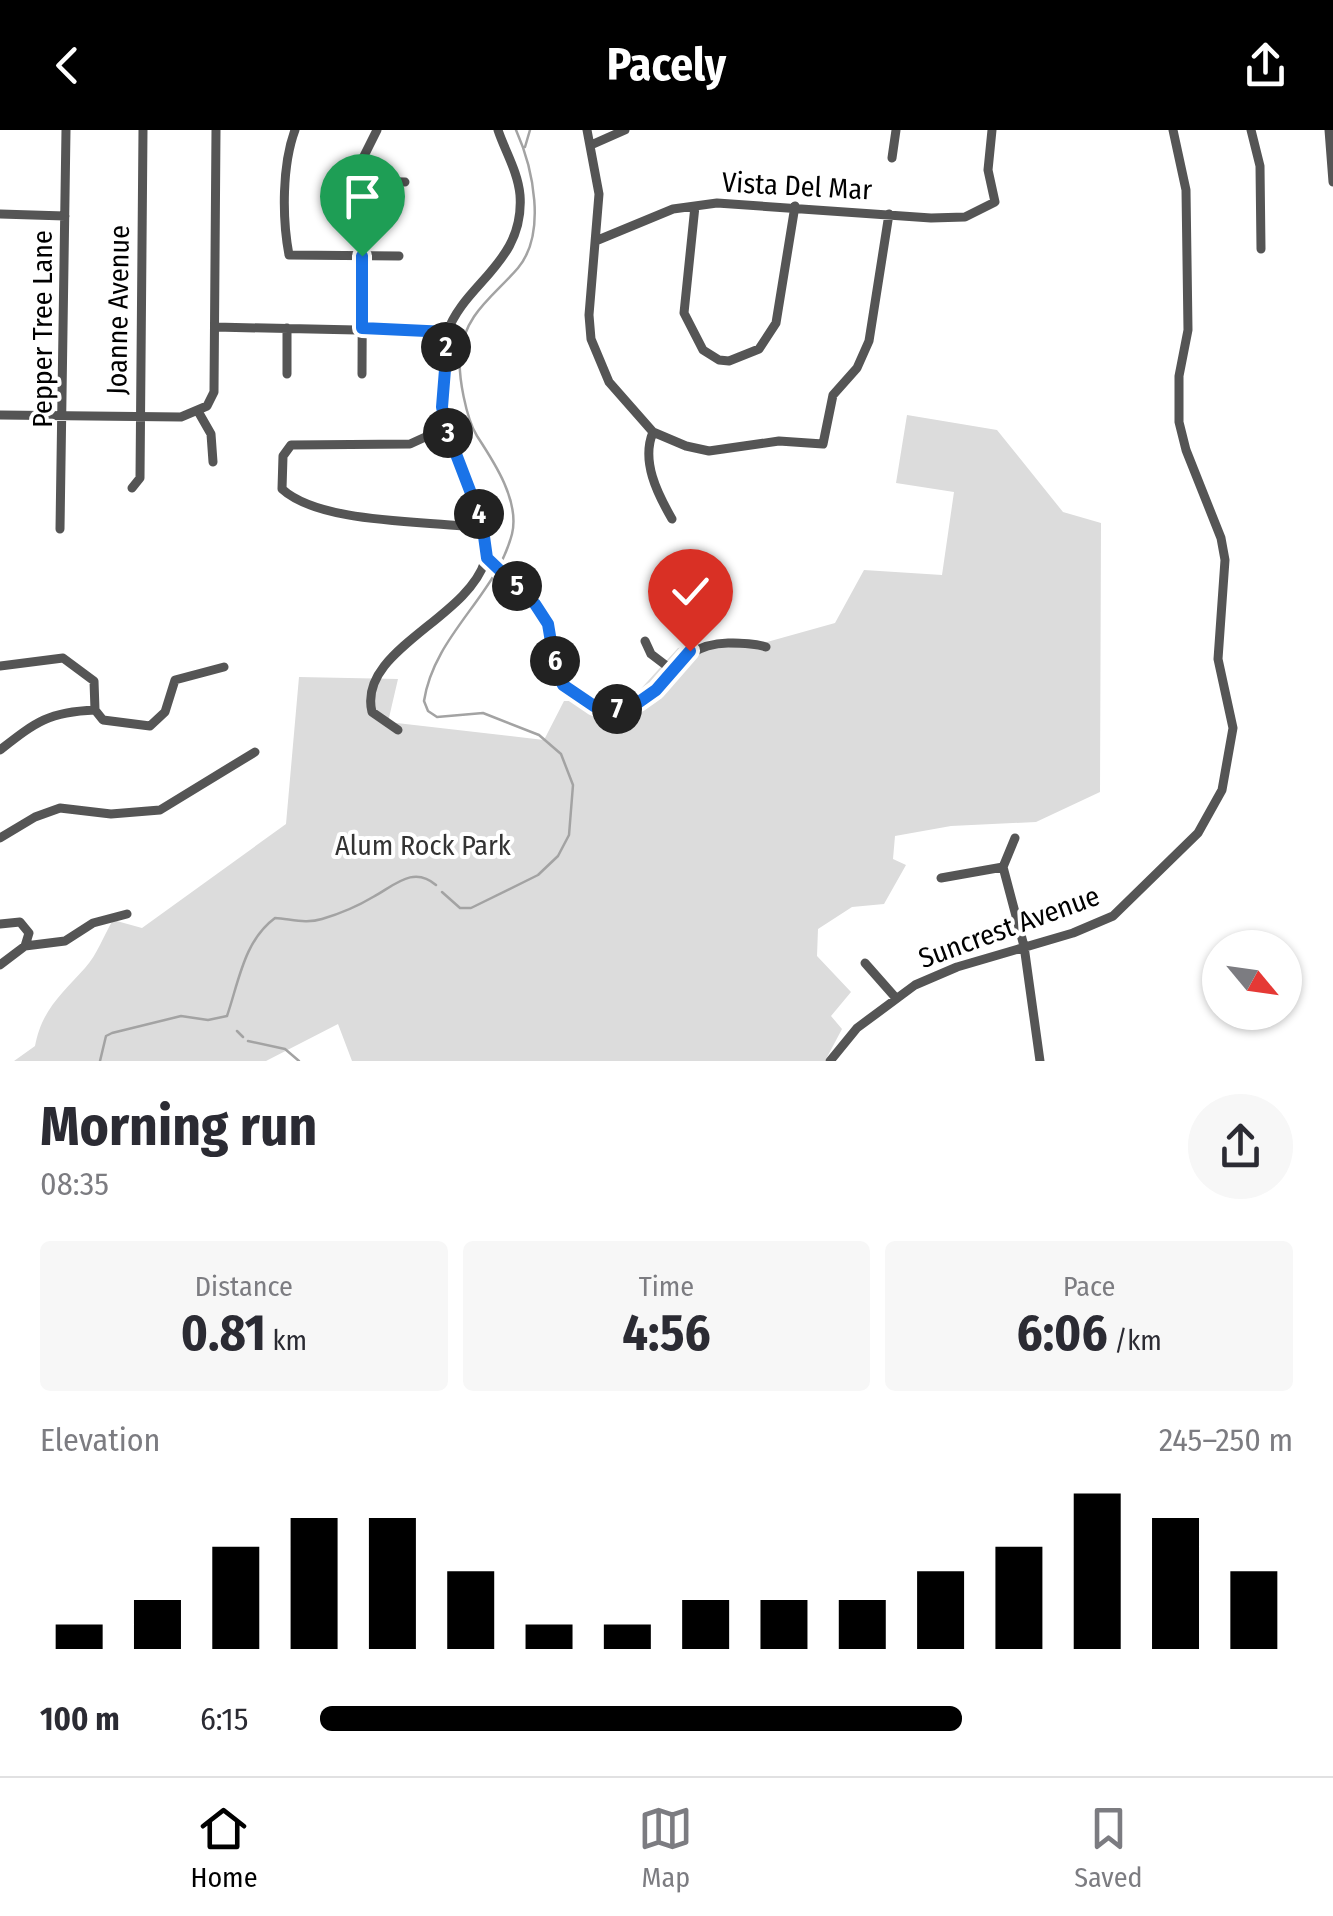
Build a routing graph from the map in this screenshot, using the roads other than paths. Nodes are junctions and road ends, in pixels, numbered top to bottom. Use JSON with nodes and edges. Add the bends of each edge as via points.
{"nodes":[{"id":1,"x":66,"y":130,"type":"edge"},
{"id":2,"x":143,"y":130,"type":"edge"},
{"id":3,"x":216,"y":130,"type":"edge"},
{"id":4,"x":295,"y":130,"type":"edge"},
{"id":5,"x":377,"y":130,"type":"edge"},
{"id":6,"x":498,"y":130,"type":"edge"},
{"id":7,"x":586,"y":130,"type":"edge"},
{"id":8,"x":625,"y":130,"type":"edge"},
{"id":9,"x":896,"y":130,"type":"edge"},
{"id":10,"x":992,"y":130,"type":"edge"},
{"id":11,"x":1172,"y":130,"type":"edge"},
{"id":12,"x":1251,"y":130,"type":"edge"},
{"id":13,"x":1329,"y":130,"type":"edge"},
{"id":14,"x":590,"y":145,"type":"junction"},
{"id":15,"x":892,"y":158,"type":"dead end"},
{"id":16,"x":362,"y":181,"type":"junction"},
{"id":17,"x":405,"y":182,"type":"dead end"},
{"id":18,"x":1333,"y":182,"type":"edge"},
{"id":19,"x":695,"y":206,"type":"junction"},
{"id":20,"x":795,"y":206,"type":"junction"},
{"id":21,"x":0,"y":214,"type":"edge"},
{"id":22,"x":889,"y":214,"type":"junction"},
{"id":23,"x":65,"y":216,"type":"junction"},
{"id":24,"x":598,"y":240,"type":"junction"},
{"id":25,"x":1261,"y":249,"type":"dead end"},
{"id":26,"x":362,"y":256,"type":"junction"},
{"id":27,"x":399,"y":256,"type":"dead end"},
{"id":28,"x":215,"y":328,"type":"junction"},
{"id":29,"x":287,"y":328,"type":"junction"},
{"id":30,"x":362,"y":328,"type":"junction"},
{"id":31,"x":448,"y":332,"type":"junction"},
{"id":32,"x":286,"y":374,"type":"dead end"},
{"id":33,"x":362,"y":374,"type":"dead end"},
{"id":34,"x":199,"y":413,"type":"junction"},
{"id":35,"x":0,"y":415,"type":"edge"},
{"id":36,"x":64,"y":415,"type":"junction"},
{"id":37,"x":139,"y":416,"type":"junction"},
{"id":38,"x":446,"y":428,"type":"junction"},
{"id":39,"x":653,"y":432,"type":"junction"},
{"id":40,"x":213,"y":462,"type":"dead end"},
{"id":41,"x":132,"y":488,"type":"dead end"},
{"id":42,"x":672,"y":518,"type":"dead end"},
{"id":43,"x":482,"y":522,"type":"junction"},
{"id":44,"x":60,"y":529,"type":"dead end"},
{"id":45,"x":490,"y":561,"type":"junction"},
{"id":46,"x":645,"y":641,"type":"dead end"},
{"id":47,"x":766,"y":647,"type":"dead end"},
{"id":48,"x":0,"y":666,"type":"edge"},
{"id":49,"x":224,"y":667,"type":"dead end"},
{"id":50,"x":672,"y":670,"type":"junction"},
{"id":51,"x":96,"y":710,"type":"junction"},
{"id":52,"x":398,"y":730,"type":"dead end"},
{"id":53,"x":0,"y":750,"type":"edge"},
{"id":54,"x":255,"y":752,"type":"dead end"},
{"id":55,"x":0,"y":838,"type":"edge"},
{"id":56,"x":1015,"y":838,"type":"dead end"},
{"id":57,"x":1004,"y":867,"type":"junction"},
{"id":58,"x":941,"y":878,"type":"dead end"},
{"id":59,"x":127,"y":914,"type":"dead end"},
{"id":60,"x":0,"y":924,"type":"edge"},
{"id":61,"x":25,"y":946,"type":"junction"},
{"id":62,"x":1024,"y":946,"type":"junction"},
{"id":63,"x":865,"y":963,"type":"dead end"},
{"id":64,"x":0,"y":965,"type":"edge"},
{"id":65,"x":895,"y":997,"type":"junction"},
{"id":66,"x":830,"y":1061,"type":"edge"},
{"id":67,"x":1040,"y":1061,"type":"edge"}],
"edges":[{"from":1,"to":23,"type":"street","name":"Pepper Tree Lane"},
{"from":2,"to":37,"type":"street","name":"Joanne Avenue"},
{"from":3,"to":28,"type":"street"},
{"from":4,"to":26,"type":"street","via":[[289,147],[288,255]]},
{"from":5,"to":16,"type":"street","via":[[363,158]]},
{"from":6,"to":31,"type":"street","via":[[520,192],[516,229]]},
{"from":7,"to":14,"type":"street"},
{"from":8,"to":14,"type":"street"},
{"from":9,"to":15,"type":"street"},
{"from":10,"to":22,"type":"street","name":"Vista Del Mar","via":[[988,170],[995,202],[965,216]]},
{"from":11,"to":62,"type":"street","name":"Suncrest Avenue","via":[[1186,190],[1188,330],[1179,422],[1225,560],[1217,636],[1232,728],[1230,760],[1198,833],[1128,905],[1094,926]]},
{"from":12,"to":25,"type":"street","via":[[1260,166]]},
{"from":13,"to":18,"type":"street"},
{"from":14,"to":24,"type":"street"},
{"from":16,"to":17,"type":"street"},
{"from":16,"to":26,"type":"street"},
{"from":19,"to":20,"type":"street","name":"Vista Del Mar"},
{"from":19,"to":20,"type":"street","via":[[684,313],[703,350],[729,361],[759,349],[776,323]]},
{"from":19,"to":24,"type":"street","name":"Vista Del Mar"},
{"from":20,"to":22,"type":"street","name":"Vista Del Mar"},
{"from":21,"to":23,"type":"street"},
{"from":22,"to":39,"type":"street","via":[[869,342],[833,395],[823,444],[779,440],[709,450]]},
{"from":23,"to":36,"type":"street","name":"Pepper Tree Lane"},
{"from":24,"to":39,"type":"street","via":[[591,339],[609,382]]},
{"from":26,"to":27,"type":"street"},
{"from":26,"to":30,"type":"street"},
{"from":28,"to":29,"type":"street"},
{"from":28,"to":34,"type":"street","via":[[214,392]]},
{"from":29,"to":30,"type":"street"},
{"from":29,"to":32,"type":"street"},
{"from":30,"to":31,"type":"street"},
{"from":30,"to":33,"type":"street"},
{"from":31,"to":38,"type":"street"},
{"from":34,"to":37,"type":"street"},
{"from":34,"to":40,"type":"street","via":[[211,434]]},
{"from":35,"to":36,"type":"street"},
{"from":36,"to":37,"type":"street"},
{"from":36,"to":44,"type":"street","name":"Pepper Tree Lane"},
{"from":37,"to":41,"type":"street","name":"Joanne Avenue","via":[[140,478]]},
{"from":38,"to":43,"type":"street"},
{"from":38,"to":43,"type":"street","via":[[410,444],[291,444],[283,456],[282,489],[347,514],[463,526]]},
{"from":39,"to":42,"type":"street","via":[[651,473]]},
{"from":43,"to":45,"type":"street"},
{"from":45,"to":50,"type":"street","via":[[548,624],[556,672],[577,697],[619,709],[656,690]]},
{"from":45,"to":52,"type":"street","via":[[458,604],[382,666],[370,690],[371,708]]},
{"from":46,"to":50,"type":"street"},
{"from":47,"to":50,"type":"street","via":[[707,643]]},
{"from":48,"to":51,"type":"street","via":[[63,658],[94,682]]},
{"from":49,"to":51,"type":"street","via":[[175,680],[166,712],[150,726],[104,720]]},
{"from":51,"to":53,"type":"street","via":[[54,713]]},
{"from":54,"to":55,"type":"street","via":[[160,810],[60,808]]},
{"from":56,"to":57,"type":"street"},
{"from":57,"to":58,"type":"street"},
{"from":57,"to":62,"type":"street"},
{"from":59,"to":61,"type":"street","via":[[93,923],[64,941]]},
{"from":60,"to":61,"type":"street","via":[[27,928]]},
{"from":61,"to":64,"type":"street"},
{"from":62,"to":65,"type":"street","name":"Suncrest Avenue","via":[[933,976]]},
{"from":62,"to":67,"type":"street"},
{"from":63,"to":65,"type":"street"},
{"from":65,"to":66,"type":"street","name":"Suncrest Avenue"}]}
